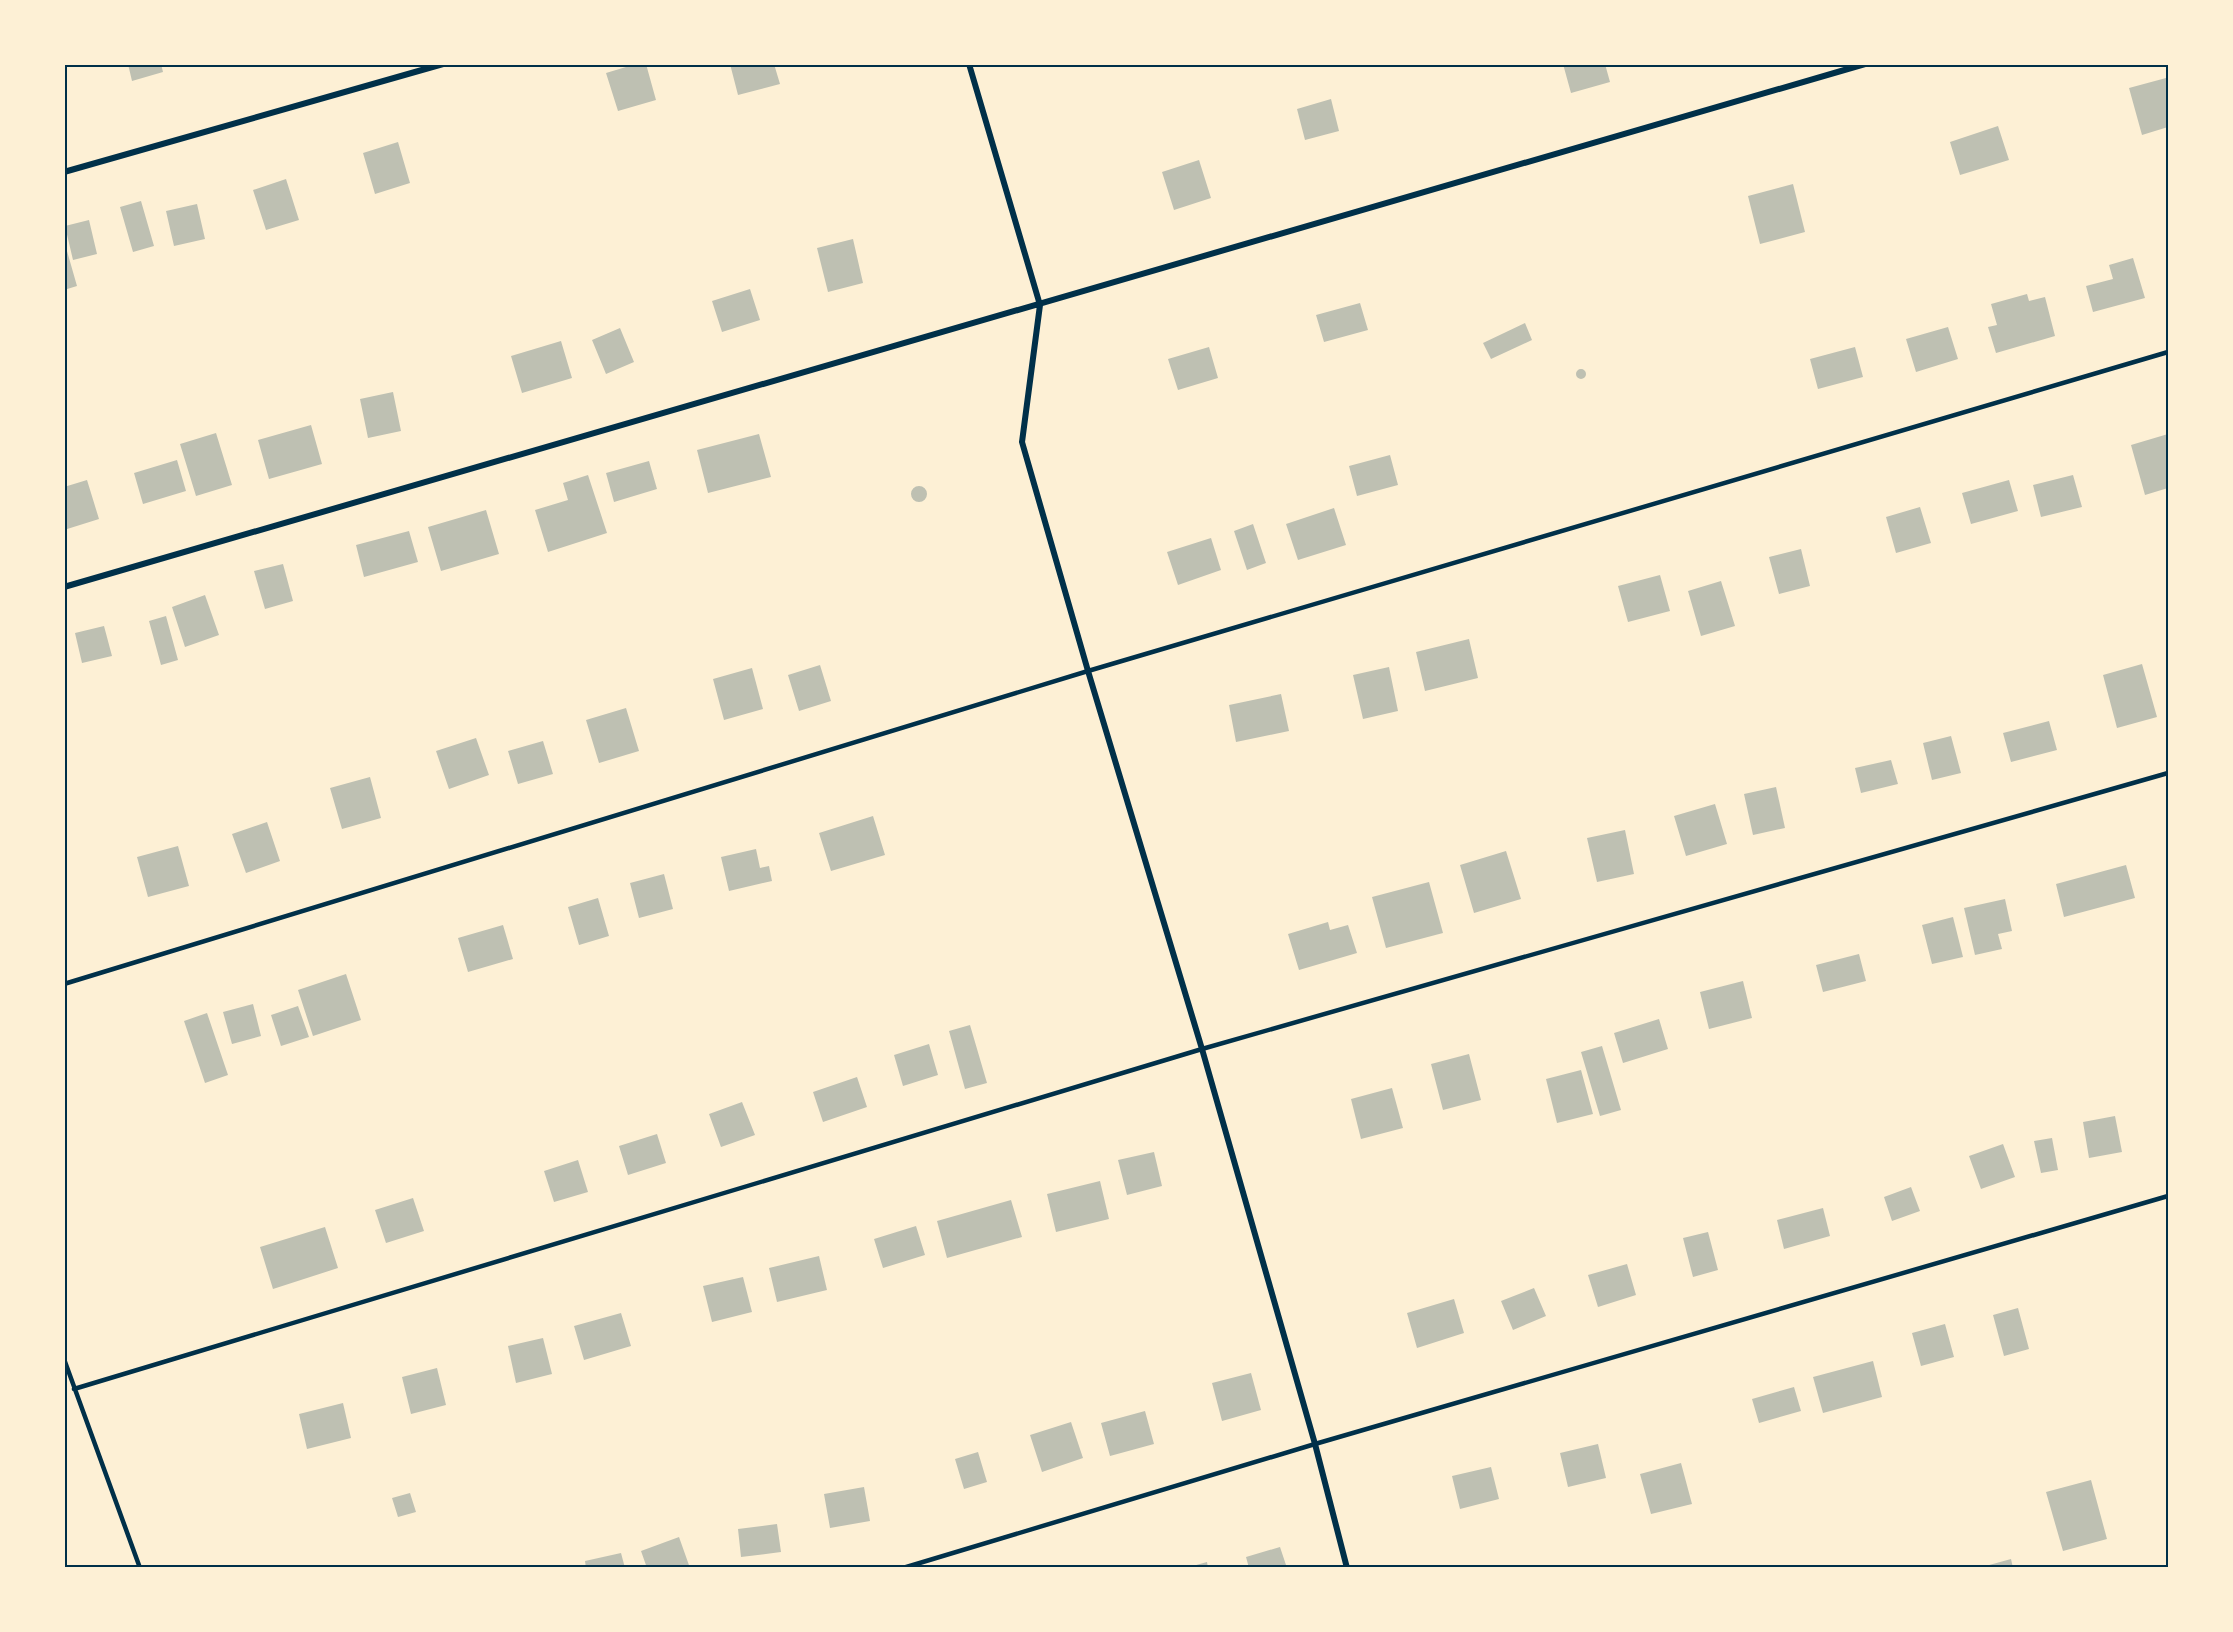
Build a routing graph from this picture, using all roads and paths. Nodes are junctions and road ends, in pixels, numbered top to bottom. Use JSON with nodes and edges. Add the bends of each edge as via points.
{"nodes":[{"id":1,"x":443,"y":64,"type":"edge"},
{"id":2,"x":969,"y":64,"type":"edge"},
{"id":3,"x":1865,"y":64,"type":"edge"},
{"id":4,"x":64,"y":172,"type":"edge"},
{"id":5,"x":1040,"y":305,"type":"junction"},
{"id":6,"x":2169,"y":351,"type":"edge"},
{"id":7,"x":64,"y":587,"type":"edge"},
{"id":8,"x":1088,"y":671,"type":"junction"},
{"id":9,"x":2169,"y":773,"type":"edge"},
{"id":10,"x":64,"y":984,"type":"edge"},
{"id":11,"x":1202,"y":1049,"type":"junction"},
{"id":12,"x":2169,"y":1196,"type":"edge"},
{"id":13,"x":64,"y":1359,"type":"edge"},
{"id":14,"x":74,"y":1389,"type":"junction"},
{"id":15,"x":1316,"y":1444,"type":"junction"},
{"id":16,"x":140,"y":1568,"type":"edge"},
{"id":17,"x":903,"y":1568,"type":"edge"},
{"id":18,"x":1347,"y":1568,"type":"edge"}],
"edges":[{"from":1,"to":4,"type":"street"},
{"from":2,"to":5,"type":"street"},
{"from":3,"to":5,"type":"street"},
{"from":5,"to":7,"type":"street"},
{"from":5,"to":8,"type":"street","via":[[1022,442]]},
{"from":6,"to":8,"type":"lane"},
{"from":8,"to":10,"type":"lane"},
{"from":8,"to":11,"type":"street"},
{"from":9,"to":11,"type":"lane"},
{"from":11,"to":14,"type":"lane"},
{"from":11,"to":15,"type":"street"},
{"from":12,"to":15,"type":"lane"},
{"from":13,"to":14,"type":"lane"},
{"from":14,"to":16,"type":"lane"},
{"from":15,"to":17,"type":"lane"},
{"from":15,"to":18,"type":"street"}]}
